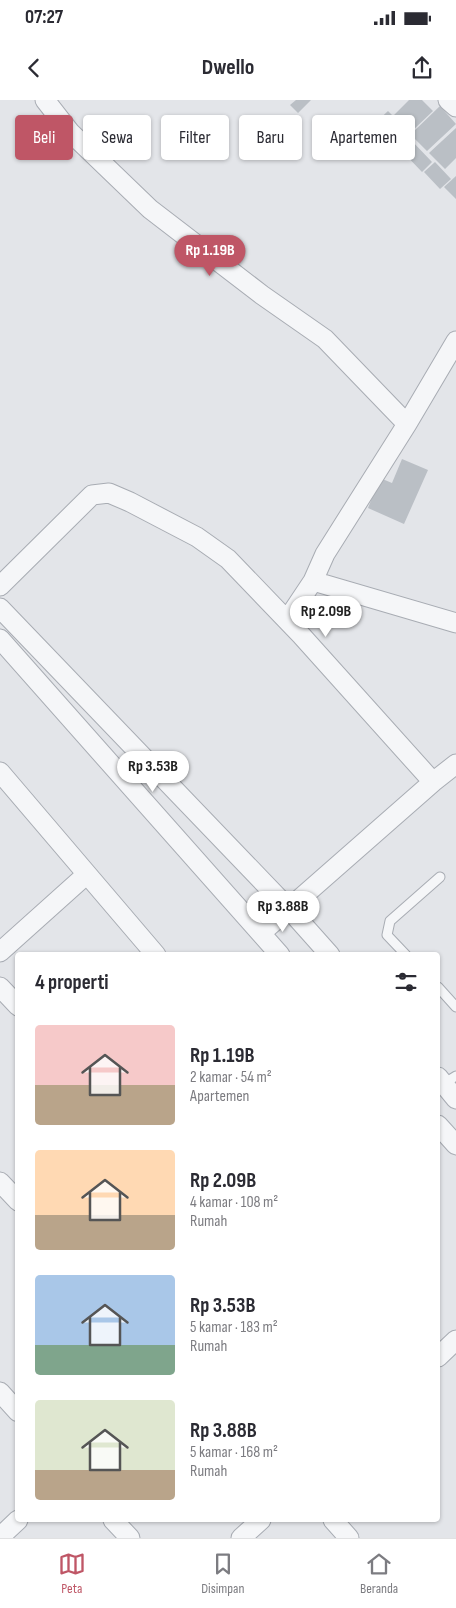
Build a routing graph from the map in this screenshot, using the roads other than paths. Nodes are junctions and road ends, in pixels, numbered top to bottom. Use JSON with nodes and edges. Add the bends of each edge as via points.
{"nodes":[{"id":1,"x":45,"y":100,"type":"edge"},
{"id":2,"x":448,"y":100,"type":"edge"},
{"id":3,"x":456,"y":108,"type":"edge"},
{"id":4,"x":456,"y":341,"type":"edge"},
{"id":5,"x":407,"y":424,"type":"junction"},
{"id":6,"x":313,"y":581,"type":"junction"},
{"id":7,"x":0,"y":586,"type":"edge"},
{"id":8,"x":0,"y":608,"type":"edge"},
{"id":9,"x":287,"y":620,"type":"junction"},
{"id":10,"x":456,"y":623,"type":"edge"},
{"id":11,"x":0,"y":639,"type":"edge"},
{"id":12,"x":47,"y":659,"type":"junction"},
{"id":13,"x":33,"y":674,"type":"junction"},
{"id":14,"x":456,"y":764,"type":"edge"},
{"id":15,"x":0,"y":772,"type":"edge"},
{"id":16,"x":433,"y":782,"type":"junction"},
{"id":17,"x":87,"y":874,"type":"junction"},
{"id":18,"x":440,"y":877,"type":"dead end"},
{"id":19,"x":290,"y":910,"type":"junction"},
{"id":20,"x":260,"y":933,"type":"junction"},
{"id":21,"x":0,"y":952,"type":"edge"},
{"id":22,"x":153,"y":952,"type":"edge"},
{"id":23,"x":277,"y":952,"type":"edge"},
{"id":24,"x":327,"y":952,"type":"edge"},
{"id":25,"x":403,"y":952,"type":"edge"},
{"id":26,"x":0,"y":987,"type":"edge"},
{"id":27,"x":440,"y":990,"type":"edge"},
{"id":28,"x":15,"y":1003,"type":"edge"},
{"id":29,"x":456,"y":1006,"type":"edge"},
{"id":30,"x":446,"y":1079,"type":"edge"},
{"id":31,"x":456,"y":1099,"type":"edge"},
{"id":32,"x":440,"y":1127,"type":"edge"},
{"id":33,"x":456,"y":1145,"type":"edge"},
{"id":34,"x":0,"y":1182,"type":"edge"},
{"id":35,"x":15,"y":1198,"type":"edge"},
{"id":36,"x":456,"y":1340,"type":"edge"},
{"id":37,"x":440,"y":1355,"type":"edge"},
{"id":38,"x":0,"y":1392,"type":"edge"},
{"id":39,"x":15,"y":1409,"type":"edge"},
{"id":40,"x":16,"y":1522,"type":"edge"},
{"id":41,"x":115,"y":1522,"type":"edge"},
{"id":42,"x":335,"y":1522,"type":"edge"},
{"id":43,"x":0,"y":1537,"type":"edge"},
{"id":44,"x":130,"y":1538,"type":"edge"},
{"id":45,"x":349,"y":1538,"type":"edge"}],
"edges":[{"from":1,"to":5,"type":"street","via":[[70,132],[150,208],[254,289],[325,339]]},
{"from":2,"to":3,"type":"street"},
{"from":4,"to":5,"type":"street"},
{"from":5,"to":6,"type":"street","via":[[325,554]]},
{"from":6,"to":9,"type":"street"},
{"from":6,"to":10,"type":"street"},
{"from":7,"to":9,"type":"street","via":[[92,495],[110,493],[197,537],[228,559]]},
{"from":8,"to":12,"type":"street"},
{"from":9,"to":16,"type":"street"},
{"from":11,"to":13,"type":"street"},
{"from":12,"to":13,"type":"street"},
{"from":12,"to":19,"type":"street"},
{"from":13,"to":20,"type":"street"},
{"from":14,"to":16,"type":"street"},
{"from":15,"to":17,"type":"street"},
{"from":16,"to":19,"type":"street"},
{"from":17,"to":21,"type":"street"},
{"from":17,"to":22,"type":"street"},
{"from":18,"to":25,"type":"lane","via":[[390,921],[387,935]]},
{"from":19,"to":20,"type":"street"},
{"from":19,"to":24,"type":"street"},
{"from":20,"to":23,"type":"street"},
{"from":26,"to":28,"type":"street"},
{"from":27,"to":29,"type":"lane"},
{"from":30,"to":31,"type":"street"},
{"from":32,"to":33,"type":"street"},
{"from":34,"to":35,"type":"street"},
{"from":36,"to":37,"type":"street"},
{"from":38,"to":39,"type":"street"},
{"from":40,"to":43,"type":"street"},
{"from":41,"to":44,"type":"street"},
{"from":42,"to":45,"type":"street"}]}
